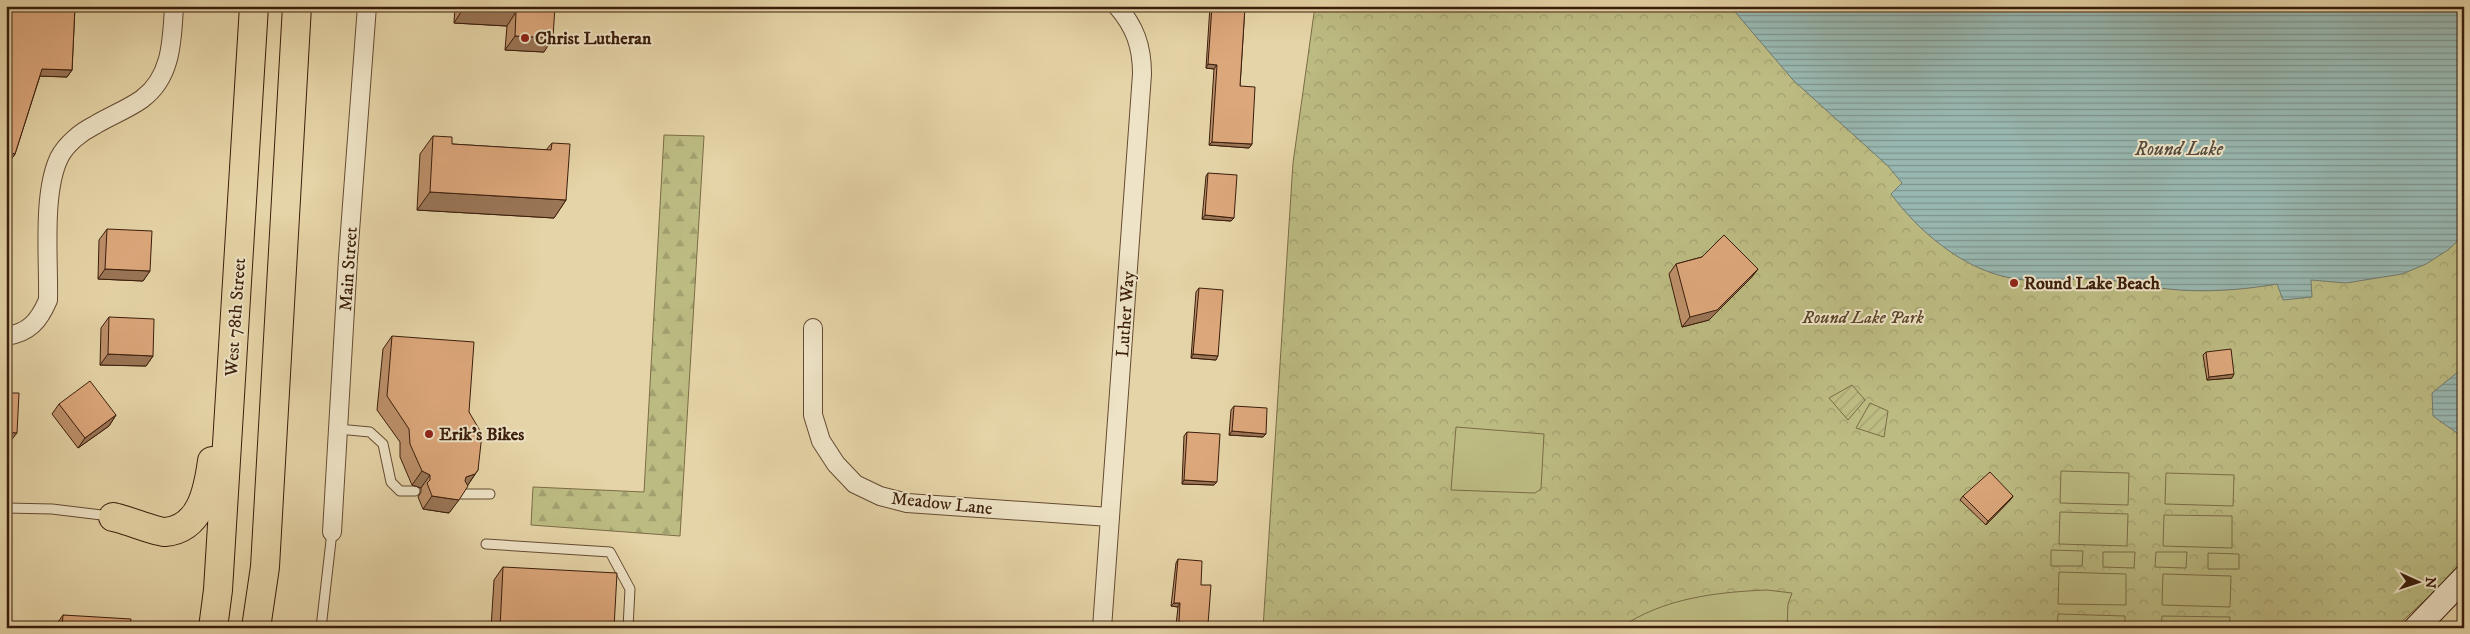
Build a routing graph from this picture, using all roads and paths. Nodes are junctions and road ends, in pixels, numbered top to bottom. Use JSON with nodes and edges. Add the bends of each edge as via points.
{"nodes":[{"id":1,"x":174,"y":6,"type":"edge"},
{"id":2,"x":254,"y":6,"type":"edge"},
{"id":3,"x":297,"y":6,"type":"edge"},
{"id":4,"x":367,"y":6,"type":"edge"},
{"id":5,"x":1117,"y":6,"type":"edge"},
{"id":6,"x":246,"y":150,"type":"junction"},
{"id":7,"x":813,"y":328,"type":"dead end"},
{"id":8,"x":6,"y":336,"type":"edge"},
{"id":9,"x":338,"y":429,"type":"junction"},
{"id":10,"x":415,"y":492,"type":"dead end"},
{"id":11,"x":462,"y":494,"type":"edge"},
{"id":12,"x":490,"y":494,"type":"dead end"},
{"id":13,"x":6,"y":508,"type":"edge"},
{"id":14,"x":113,"y":517,"type":"joint"},
{"id":15,"x":1110,"y":517,"type":"junction"},
{"id":16,"x":332,"y":532,"type":"joint"},
{"id":17,"x":486,"y":544,"type":"dead end"},
{"id":18,"x":2464,"y":578,"type":"edge"},
{"id":19,"x":218,"y":590,"type":"junction"},
{"id":20,"x":207,"y":628,"type":"edge"},
{"id":21,"x":213,"y":628,"type":"edge"},
{"id":22,"x":256,"y":628,"type":"edge"},
{"id":23,"x":321,"y":628,"type":"edge"},
{"id":24,"x":628,"y":628,"type":"edge"},
{"id":25,"x":1102,"y":628,"type":"edge"},
{"id":26,"x":2416,"y":628,"type":"edge"}],
"edges":[{"from":1,"to":8,"type":"street","via":[[168,64],[157,84],[142,99],[90,127],[60,156],[52,175],[50,196],[48,300],[34,335]]},
{"from":2,"to":6,"type":"main road","name":"West 78th Street"},
{"from":3,"to":22,"type":"main road","via":[[265,567]]},
{"from":4,"to":9,"type":"street","name":"Main Street"},
{"from":5,"to":15,"type":"street","name":"Luther Way","via":[[1134,29],[1142,51],[1142,74]]},
{"from":6,"to":14,"type":"main road","via":[[226,238],[207,492],[191,520],[164,532]]},
{"from":6,"to":19,"type":"main road","name":"West 78th Street"},
{"from":7,"to":15,"type":"street","name":"Meadow Lane","via":[[812,415],[821,441],[855,484],[880,496],[907,503]]},
{"from":9,"to":10,"type":"lane","via":[[370,432],[382,444],[391,482],[400,491]]},
{"from":9,"to":16,"type":"street","name":"Main Street"},
{"from":11,"to":12,"type":"lane"},
{"from":13,"to":14,"type":"lane","via":[[52,509]]},
{"from":15,"to":25,"type":"street","name":"Luther Way"},
{"from":16,"to":23,"type":"lane"},
{"from":17,"to":24,"type":"lane","via":[[610,552],[630,588]]},
{"from":18,"to":26,"type":"street"},
{"from":19,"to":20,"type":"main road"},
{"from":19,"to":21,"type":"main road","name":"West 78th Street"}]}
